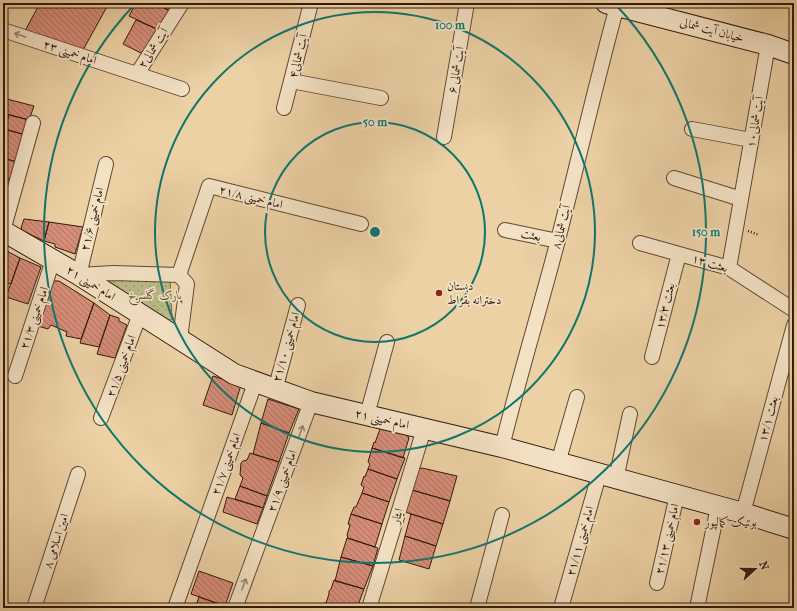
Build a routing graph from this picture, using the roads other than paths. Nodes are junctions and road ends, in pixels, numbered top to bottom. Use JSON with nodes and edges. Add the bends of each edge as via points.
{"nodes":[{"id":1,"x":182,"y":3,"type":"edge"},
{"id":2,"x":311,"y":3,"type":"edge"},
{"id":3,"x":467,"y":3,"type":"edge"},
{"id":4,"x":612,"y":4,"type":"edge"},
{"id":5,"x":3,"y":30,"type":"edge"},
{"id":6,"x":768,"y":45,"type":"junction"},
{"id":7,"x":794,"y":54,"type":"edge"},
{"id":8,"x":136,"y":74,"type":"junction"},
{"id":9,"x":291,"y":81,"type":"junction"},
{"id":10,"x":182,"y":89,"type":"dead end"},
{"id":11,"x":381,"y":98,"type":"dead end"},
{"id":12,"x":284,"y":108,"type":"dead end"},
{"id":13,"x":33,"y":123,"type":"dead end"},
{"id":14,"x":692,"y":129,"type":"dead end"},
{"id":15,"x":444,"y":137,"type":"dead end"},
{"id":16,"x":751,"y":140,"type":"junction"},
{"id":17,"x":106,"y":164,"type":"dead end"},
{"id":18,"x":674,"y":178,"type":"dead end"},
{"id":19,"x":741,"y":199,"type":"junction"},
{"id":20,"x":361,"y":224,"type":"dead end"},
{"id":21,"x":505,"y":230,"type":"dead end"},
{"id":22,"x":3,"y":231,"type":"edge"},
{"id":23,"x":558,"y":241,"type":"junction"},
{"id":24,"x":640,"y":243,"type":"dead end"},
{"id":25,"x":679,"y":254,"type":"junction"},
{"id":26,"x":53,"y":260,"type":"junction"},
{"id":27,"x":730,"y":268,"type":"junction"},
{"id":28,"x":79,"y":275,"type":"junction"},
{"id":29,"x":179,"y":275,"type":"junction"},
{"id":30,"x":298,"y":304,"type":"dead end"},
{"id":31,"x":794,"y":310,"type":"edge"},
{"id":32,"x":140,"y":314,"type":"junction"},
{"id":33,"x":794,"y":324,"type":"edge"},
{"id":34,"x":180,"y":339,"type":"junction"},
{"id":35,"x":387,"y":342,"type":"dead end"},
{"id":36,"x":652,"y":357,"type":"dead end"},
{"id":37,"x":15,"y":376,"type":"dead end"},
{"id":38,"x":255,"y":382,"type":"junction"},
{"id":39,"x":274,"y":390,"type":"junction"},
{"id":40,"x":577,"y":396,"type":"dead end"},
{"id":41,"x":311,"y":402,"type":"junction"},
{"id":42,"x":630,"y":414,"type":"dead end"},
{"id":43,"x":367,"y":415,"type":"junction"},
{"id":44,"x":101,"y":418,"type":"dead end"},
{"id":45,"x":424,"y":429,"type":"junction"},
{"id":46,"x":502,"y":447,"type":"junction"},
{"id":47,"x":558,"y":463,"type":"junction"},
{"id":48,"x":78,"y":474,"type":"dead end"},
{"id":49,"x":607,"y":477,"type":"junction"},
{"id":50,"x":676,"y":495,"type":"junction"},
{"id":51,"x":718,"y":507,"type":"junction"},
{"id":52,"x":743,"y":513,"type":"junction"},
{"id":53,"x":502,"y":515,"type":"dead end"},
{"id":54,"x":794,"y":529,"type":"edge"},
{"id":55,"x":657,"y":582,"type":"dead end"},
{"id":56,"x":369,"y":606,"type":"edge"},
{"id":57,"x":34,"y":608,"type":"edge"},
{"id":58,"x":175,"y":608,"type":"edge"},
{"id":59,"x":235,"y":608,"type":"edge"},
{"id":60,"x":477,"y":608,"type":"edge"},
{"id":61,"x":561,"y":608,"type":"edge"},
{"id":62,"x":697,"y":608,"type":"edge"}],
"edges":[{"from":1,"to":8,"type":"street","name":"آیت شمالی۲"},
{"from":2,"to":9,"type":"street","name":"آیت شمالی۴"},
{"from":3,"to":15,"type":"street","name":"آیت شمالی ۶"},
{"from":4,"to":6,"type":"street","name":"خیابان آیت شمالی"},
{"from":4,"to":23,"type":"street","name":"آیت شمالی۸","via":[[594,94]]},
{"from":8,"to":5,"type":"street","name":"امام خمینی ۲۳","one_way":true},
{"from":6,"to":7,"type":"street","name":"خیابان آیت شمالی"},
{"from":6,"to":16,"type":"street","name":"آیت شمالی۱۰"},
{"from":8,"to":10,"type":"street","name":"امام خمینی ۲۳"},
{"from":9,"to":11,"type":"street"},
{"from":9,"to":12,"type":"street","name":"آیت شمالی۴"},
{"from":13,"to":22,"type":"street"},
{"from":14,"to":16,"type":"street"},
{"from":16,"to":19,"type":"street","name":"آیت شمالی۱۰"},
{"from":17,"to":28,"type":"street","name":"امام خمینی ۲۱/۶"},
{"from":18,"to":19,"type":"street"},
{"from":19,"to":27,"type":"street","name":"آیت شمالی۱۰"},
{"from":20,"to":29,"type":"street","name":"امام خمینی ۲۱/۸","via":[[210,186]]},
{"from":21,"to":23,"type":"street","name":"بعثت"},
{"from":22,"to":26,"type":"street","name":"امام خمینی ۲۱"},
{"from":23,"to":46,"type":"street","name":"آیت شمالی۸"},
{"from":24,"to":25,"type":"street","name":"بعثت ۱۳"},
{"from":25,"to":27,"type":"street","name":"بعثت ۱۳"},
{"from":25,"to":36,"type":"street","name":"بعثت ۱۳/۳"},
{"from":26,"to":28,"type":"street","name":"امام خمینی ۲۱"},
{"from":26,"to":37,"type":"street","name":"امام خمینی ۲۱/۳"},
{"from":27,"to":31,"type":"street","name":"بعثت ۱۳"},
{"from":28,"to":29,"type":"street"},
{"from":28,"to":32,"type":"street","name":"امام خمینی ۲۱"},
{"from":29,"to":34,"type":"street","via":[[188,284]]},
{"from":30,"to":39,"type":"street","name":"امام خمینی ۲۱/۱۰"},
{"from":32,"to":34,"type":"street","name":"امام خمینی ۲۱"},
{"from":32,"to":44,"type":"street","name":"امام خمینی ۲۱/۵"},
{"from":33,"to":52,"type":"street","name":"بعثت ۱۳/۱"},
{"from":34,"to":38,"type":"street","name":"امام خمینی ۲۱","via":[[234,374]]},
{"from":35,"to":43,"type":"street"},
{"from":38,"to":39,"type":"street","name":"امام خمینی ۲۱"},
{"from":38,"to":58,"type":"street","name":"امام خمینی ۲۱/۷"},
{"from":39,"to":41,"type":"street","name":"امام خمینی ۲۱"},
{"from":40,"to":47,"type":"street"},
{"from":41,"to":43,"type":"street","name":"امام خمینی ۲۱"},
{"from":59,"to":41,"type":"street","name":"امام خمینی ۲۱/۹","one_way":true},
{"from":42,"to":49,"type":"street","name":"امام خمینی ۲۱/۱۱"},
{"from":43,"to":45,"type":"street","name":"امام خمینی ۲۱"},
{"from":45,"to":46,"type":"street","name":"امام خمینی ۲۱"},
{"from":45,"to":56,"type":"street","name":"ایثار"},
{"from":46,"to":47,"type":"street","name":"امام خمینی ۲۱"},
{"from":47,"to":49,"type":"street","name":"امام خمینی ۲۱"},
{"from":48,"to":57,"type":"street","name":"امین اسلامی ۸"},
{"from":49,"to":50,"type":"street","name":"امام خمینی ۲۱"},
{"from":49,"to":61,"type":"street","name":"امام خمینی ۲۱/۱۱"},
{"from":50,"to":51,"type":"street","name":"امام خمینی ۲۱"},
{"from":50,"to":55,"type":"street","name":"امام خمینی ۲۱/۱۳"},
{"from":51,"to":52,"type":"street","name":"امام خمینی ۲۱"},
{"from":51,"to":62,"type":"street"},
{"from":52,"to":54,"type":"street","name":"امام خمینی ۲۱"},
{"from":53,"to":60,"type":"street"}]}
